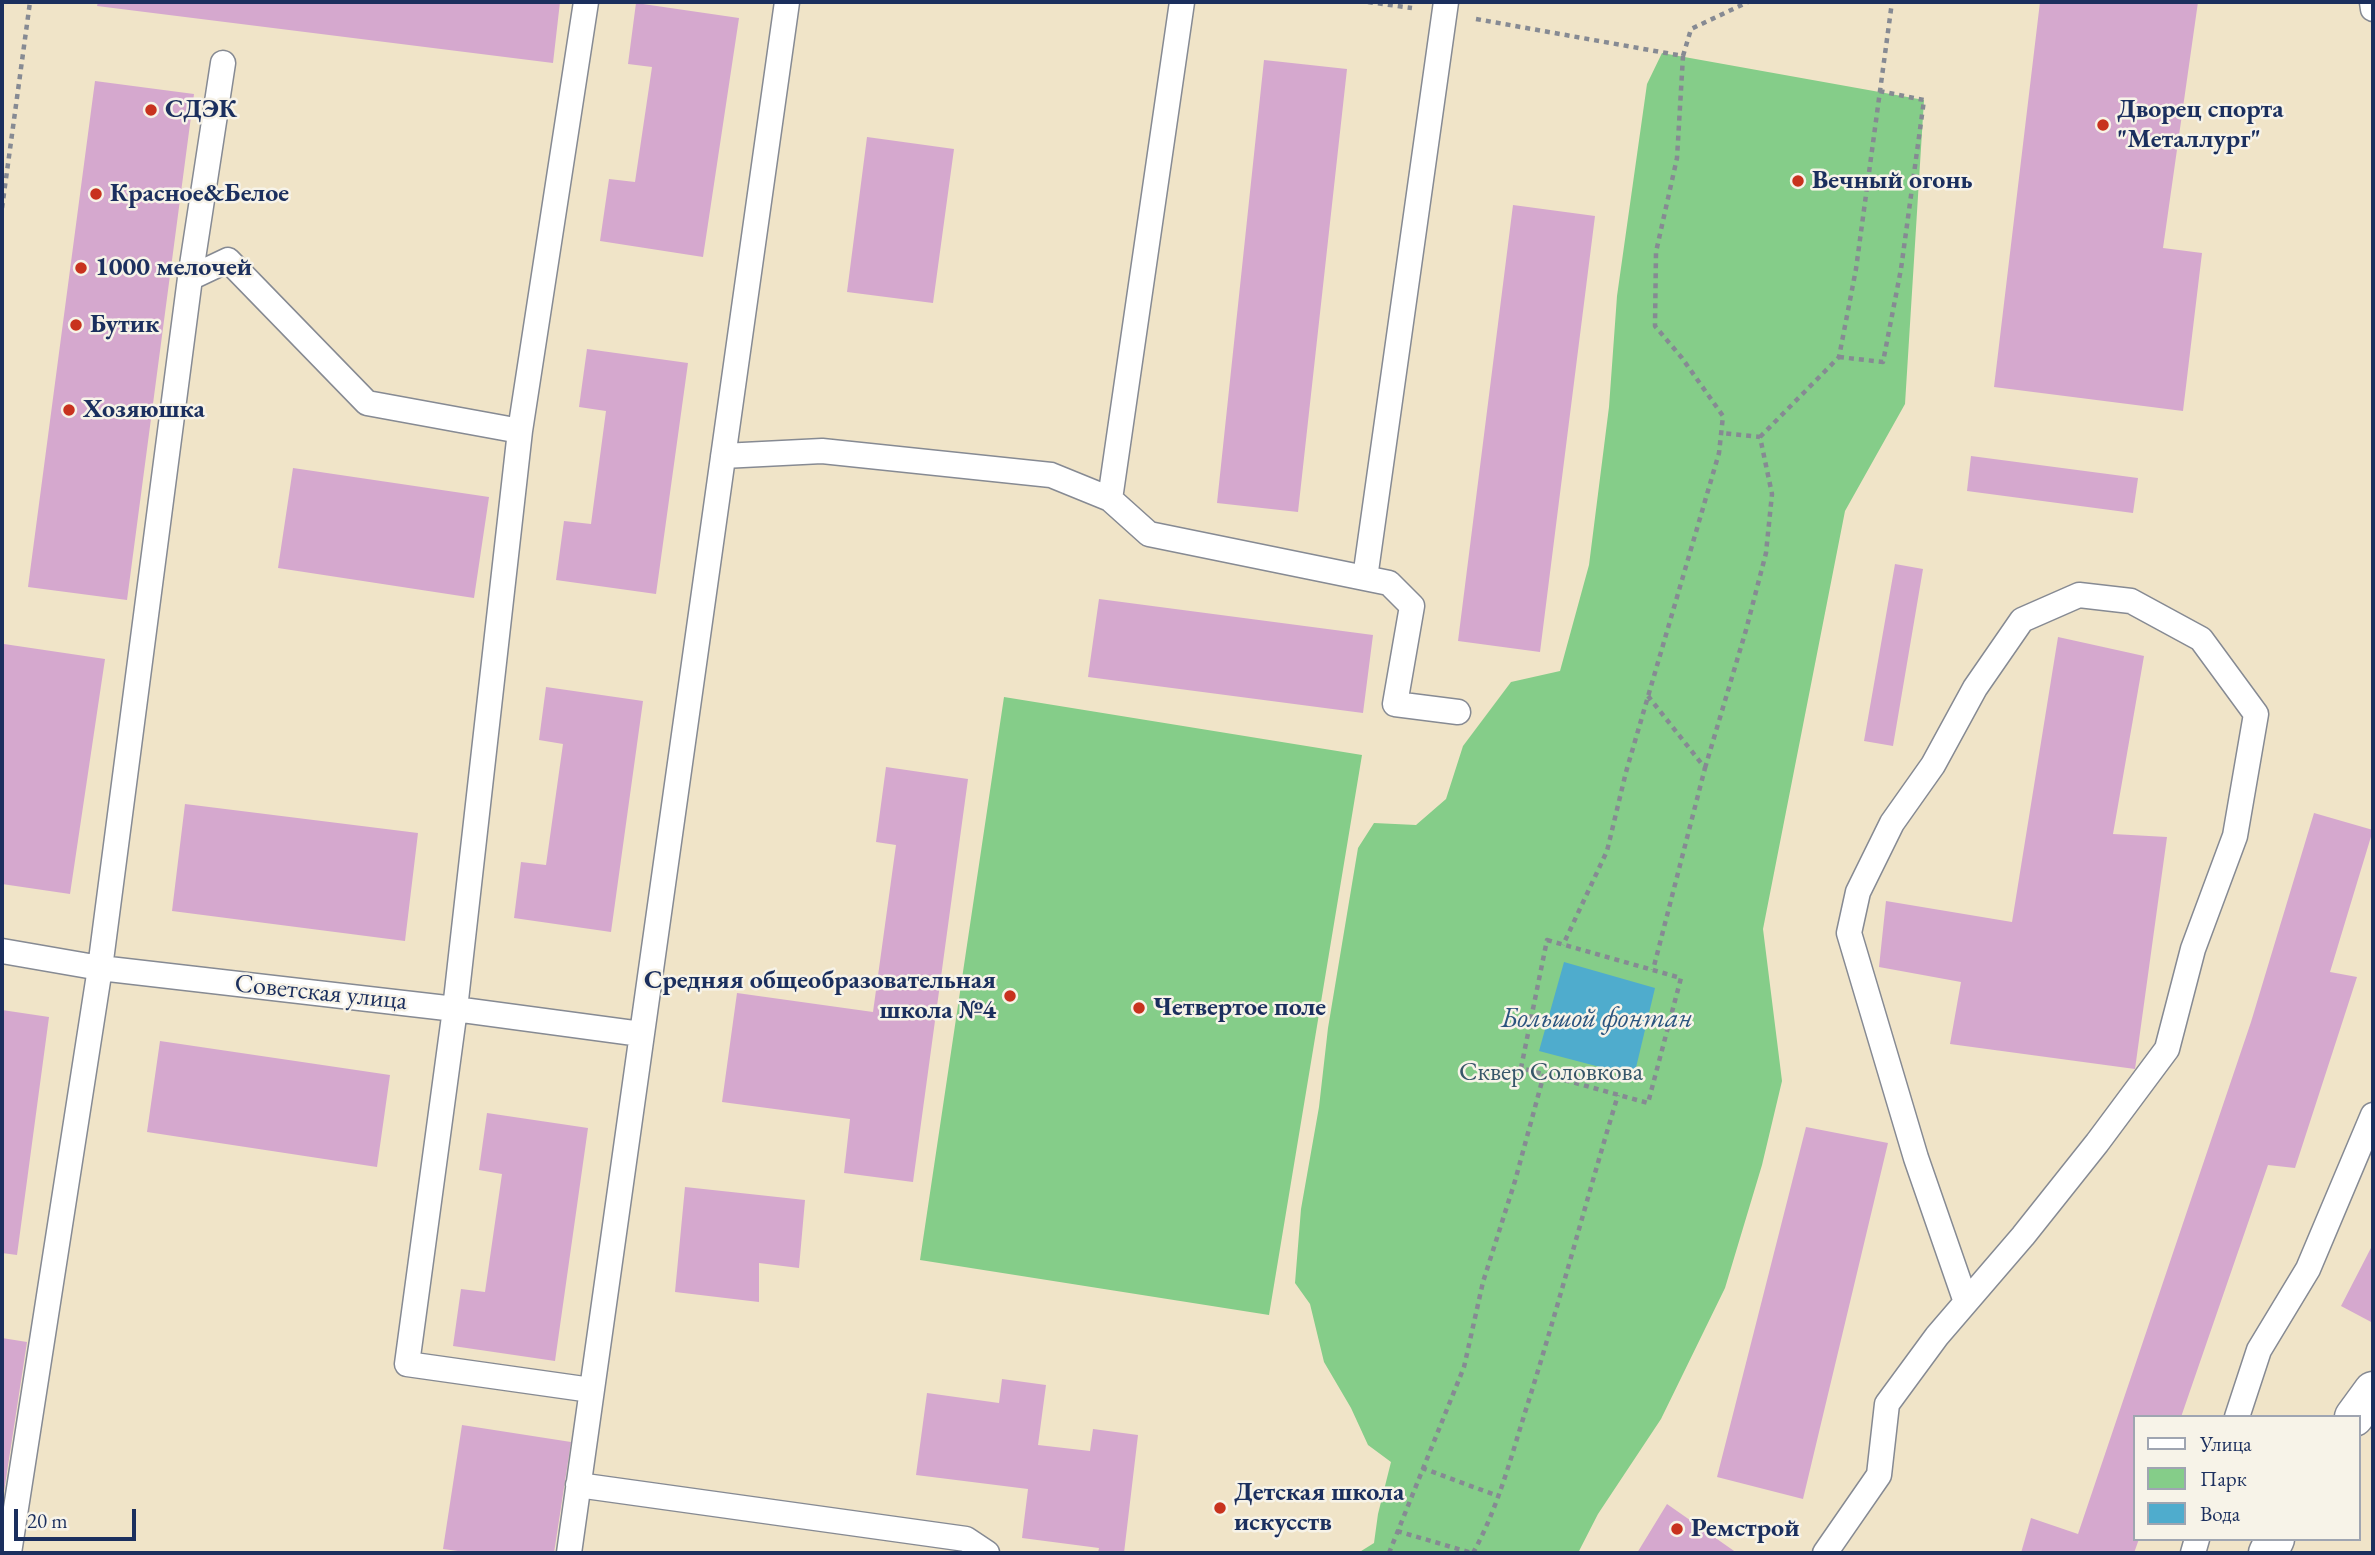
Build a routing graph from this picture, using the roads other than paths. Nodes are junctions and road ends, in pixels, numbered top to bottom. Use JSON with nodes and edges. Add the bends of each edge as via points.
{"nodes":[{"id":1,"x":586,"y":2,"type":"edge"},
{"id":2,"x":787,"y":2,"type":"edge"},
{"id":3,"x":1182,"y":2,"type":"edge"},
{"id":4,"x":1446,"y":2,"type":"edge"},
{"id":5,"x":2372,"y":2,"type":"edge"},
{"id":6,"x":2373,"y":9,"type":"edge"},
{"id":7,"x":223,"y":63,"type":"dead end"},
{"id":8,"x":190,"y":278,"type":"junction"},
{"id":9,"x":520,"y":431,"type":"junction"},
{"id":10,"x":723,"y":456,"type":"junction"},
{"id":11,"x":1110,"y":499,"type":"junction"},
{"id":12,"x":1365,"y":578,"type":"junction"},
{"id":13,"x":1458,"y":712,"type":"dead end"},
{"id":14,"x":2,"y":951,"type":"edge"},
{"id":15,"x":100,"y":968,"type":"junction"},
{"id":16,"x":455,"y":1009,"type":"junction"},
{"id":17,"x":641,"y":1034,"type":"junction"},
{"id":18,"x":2373,"y":1115,"type":"edge"},
{"id":19,"x":1966,"y":1302,"type":"dead end"},
{"id":20,"x":591,"y":1390,"type":"junction"},
{"id":21,"x":2373,"y":1391,"type":"edge"},
{"id":22,"x":2238,"y":1415,"type":"edge"},
{"id":23,"x":2355,"y":1415,"type":"edge"},
{"id":24,"x":578,"y":1485,"type":"junction"},
{"id":25,"x":9,"y":1553,"type":"edge"},
{"id":26,"x":569,"y":1553,"type":"edge"},
{"id":27,"x":987,"y":1553,"type":"edge"},
{"id":28,"x":1825,"y":1553,"type":"edge"}],
"edges":[{"from":1,"to":9,"type":"lane"},
{"from":2,"to":10,"type":"lane"},
{"from":3,"to":11,"type":"lane"},
{"from":4,"to":12,"type":"lane"},
{"from":5,"to":6,"type":"lane"},
{"from":7,"to":8,"type":"lane"},
{"from":8,"to":9,"type":"lane","via":[[228,260],[367,403]]},
{"from":8,"to":15,"type":"lane"},
{"from":9,"to":16,"type":"lane"},
{"from":10,"to":11,"type":"lane","via":[[822,451],[1051,475]]},
{"from":10,"to":17,"type":"lane"},
{"from":11,"to":12,"type":"lane","via":[[1149,534]]},
{"from":12,"to":13,"type":"lane","via":[[1389,583],[1412,606],[1395,704]]},
{"from":14,"to":15,"type":"lane","name":"Советская улица"},
{"from":15,"to":16,"type":"lane","name":"Советская улица"},
{"from":15,"to":25,"type":"lane"},
{"from":16,"to":17,"type":"lane","name":"Советская улица"},
{"from":16,"to":20,"type":"lane","via":[[407,1364]]},
{"from":17,"to":20,"type":"lane"},
{"from":18,"to":22,"type":"lane","via":[[2308,1269],[2259,1350]]},
{"from":19,"to":28,"type":"lane","via":[[1916,1158],[1849,933],[1858,892],[1892,823],[2022,620],[2078,595],[2131,601],[2201,639],[2256,714],[2235,835],[2193,949],[2167,1049],[1887,1404],[1879,1475]]},
{"from":20,"to":24,"type":"lane"},
{"from":21,"to":23,"type":"street"},
{"from":24,"to":26,"type":"lane"},
{"from":24,"to":27,"type":"lane","via":[[966,1539]]}]}
